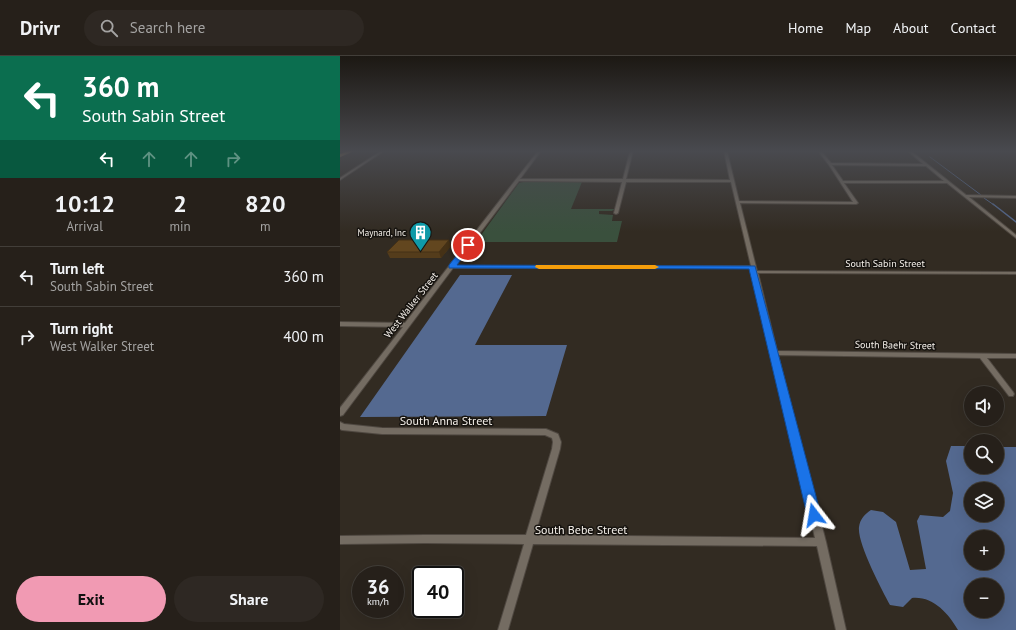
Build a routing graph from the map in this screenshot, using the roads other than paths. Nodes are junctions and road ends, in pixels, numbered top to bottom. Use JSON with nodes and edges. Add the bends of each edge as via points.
{"nodes":[{"id":1,"x":625,"y":178,"type":"edge"},
{"id":2,"x":731,"y":178,"type":"edge"},
{"id":3,"x":839,"y":178,"type":"edge"},
{"id":4,"x":942,"y":178,"type":"edge"},
{"id":5,"x":518,"y":180,"type":"joint"},
{"id":6,"x":624,"y":181,"type":"junction"},
{"id":7,"x":732,"y":181,"type":"junction"},
{"id":8,"x":842,"y":182,"type":"junction"},
{"id":9,"x":947,"y":182,"type":"junction"},
{"id":10,"x":965,"y":196,"type":"junction"},
{"id":11,"x":1016,"y":197,"type":"edge"},
{"id":12,"x":736,"y":202,"type":"junction"},
{"id":13,"x":616,"y":213,"type":"dead end"},
{"id":14,"x":1016,"y":238,"type":"edge"},
{"id":15,"x":452,"y":267,"type":"junction"},
{"id":16,"x":753,"y":269,"type":"junction"},
{"id":17,"x":1016,"y":274,"type":"edge"},
{"id":18,"x":340,"y":324,"type":"edge"},
{"id":19,"x":407,"y":324,"type":"junction"},
{"id":20,"x":774,"y":353,"type":"junction"},
{"id":21,"x":982,"y":356,"type":"junction"},
{"id":22,"x":1016,"y":356,"type":"edge"},
{"id":23,"x":1011,"y":394,"type":"dead end"},
{"id":24,"x":340,"y":413,"type":"edge"},
{"id":25,"x":340,"y":425,"type":"edge"},
{"id":26,"x":340,"y":540,"type":"edge"},
{"id":27,"x":529,"y":540,"type":"junction"},
{"id":28,"x":821,"y":542,"type":"junction"},
{"id":29,"x":503,"y":630,"type":"edge"},
{"id":30,"x":841,"y":630,"type":"edge"}],
"edges":[{"from":1,"to":6,"type":"street"},
{"from":2,"to":7,"type":"street"},
{"from":3,"to":8,"type":"street"},
{"from":4,"to":9,"type":"street"},
{"from":5,"to":6,"type":"street"},
{"from":5,"to":15,"type":"street","name":"West Walker Street"},
{"from":6,"to":7,"type":"street"},
{"from":6,"to":13,"type":"street"},
{"from":7,"to":12,"type":"street"},
{"from":8,"to":9,"type":"street"},
{"from":8,"to":12,"type":"street","via":[[856,203]]},
{"from":9,"to":10,"type":"street"},
{"from":10,"to":11,"type":"street"},
{"from":10,"to":14,"type":"street"},
{"from":12,"to":16,"type":"street"},
{"from":15,"to":16,"type":"street","name":"South Sabin Street"},
{"from":15,"to":19,"type":"street","name":"West Walker Street"},
{"from":16,"to":17,"type":"street","name":"South Sabin Street"},
{"from":16,"to":20,"type":"street"},
{"from":18,"to":19,"type":"street"},
{"from":19,"to":24,"type":"street","name":"West Walker Street"},
{"from":20,"to":21,"type":"street","name":"South Baehr Street"},
{"from":20,"to":28,"type":"street"},
{"from":21,"to":22,"type":"street","name":"South Baehr Street"},
{"from":21,"to":23,"type":"street"},
{"from":25,"to":27,"type":"street","name":"South Anna Street","via":[[342,428],[356,430],[553,434],[557,438],[556,449]]},
{"from":26,"to":27,"type":"street","name":"South Bebe Street"},
{"from":27,"to":28,"type":"street","name":"South Bebe Street"},
{"from":27,"to":29,"type":"street"},
{"from":28,"to":30,"type":"street"}]}
